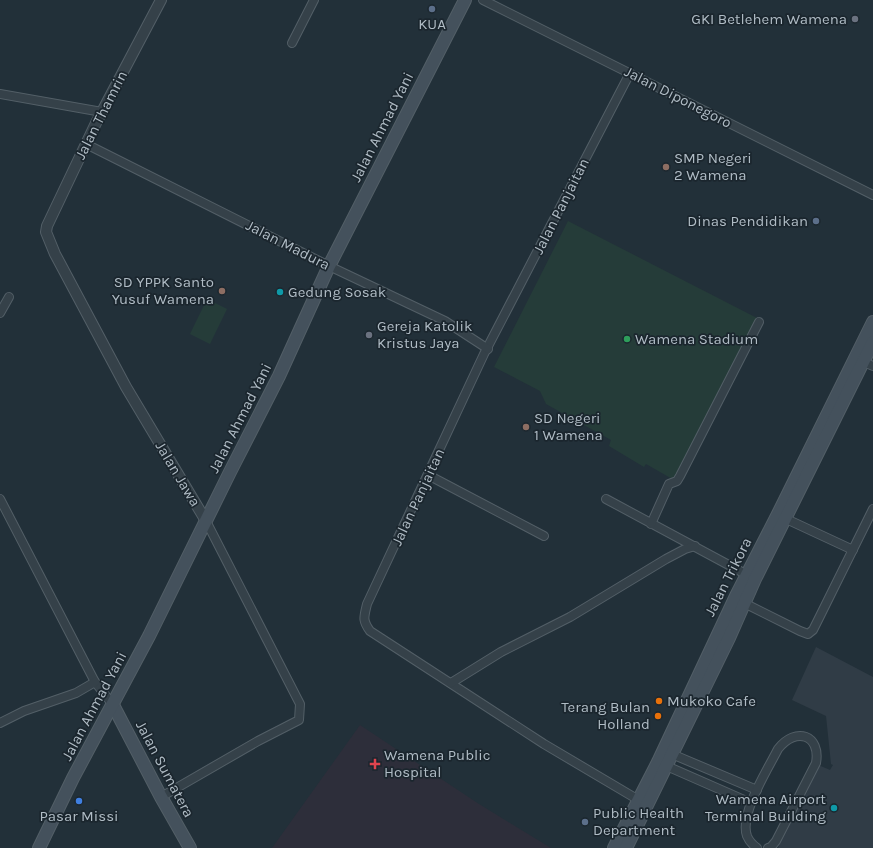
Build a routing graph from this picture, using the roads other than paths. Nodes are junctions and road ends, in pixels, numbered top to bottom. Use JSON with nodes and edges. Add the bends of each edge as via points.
{"nodes":[{"id":1,"x":161,"y":0,"type":"edge"},
{"id":2,"x":314,"y":0,"type":"edge"},
{"id":3,"x":465,"y":0,"type":"edge"},
{"id":4,"x":483,"y":0,"type":"edge"},
{"id":5,"x":292,"y":43,"type":"dead end"},
{"id":6,"x":630,"y":73,"type":"junction"},
{"id":7,"x":0,"y":94,"type":"edge"},
{"id":8,"x":102,"y":112,"type":"junction"},
{"id":9,"x":86,"y":144,"type":"junction"},
{"id":10,"x":873,"y":195,"type":"edge"},
{"id":11,"x":46,"y":232,"type":"joint"},
{"id":12,"x":329,"y":266,"type":"junction"},
{"id":13,"x":9,"y":297,"type":"dead end"},
{"id":14,"x":0,"y":313,"type":"edge"},
{"id":15,"x":759,"y":322,"type":"dead end"},
{"id":16,"x":873,"y":322,"type":"edge"},
{"id":17,"x":873,"y":342,"type":"edge"},
{"id":18,"x":488,"y":350,"type":"junction"},
{"id":19,"x":864,"y":362,"type":"edge"},
{"id":20,"x":428,"y":475,"type":"junction"},
{"id":21,"x":0,"y":499,"type":"edge"},
{"id":22,"x":606,"y":499,"type":"dead end"},
{"id":23,"x":873,"y":509,"type":"edge"},
{"id":24,"x":782,"y":517,"type":"junction"},
{"id":25,"x":206,"y":521,"type":"junction"},
{"id":26,"x":651,"y":524,"type":"junction"},
{"id":27,"x":544,"y":536,"type":"dead end"},
{"id":28,"x":694,"y":546,"type":"junction"},
{"id":29,"x":852,"y":550,"type":"junction"},
{"id":30,"x":751,"y":577,"type":"junction"},
{"id":31,"x":744,"y":603,"type":"junction"},
{"id":32,"x":95,"y":682,"type":"junction"},
{"id":33,"x":451,"y":683,"type":"junction"},
{"id":34,"x":113,"y":705,"type":"junction"},
{"id":35,"x":0,"y":723,"type":"edge"},
{"id":36,"x":667,"y":752,"type":"junction"},
{"id":37,"x":662,"y":764,"type":"junction"},
{"id":38,"x":757,"y":790,"type":"junction"},
{"id":39,"x":161,"y":797,"type":"junction"},
{"id":40,"x":643,"y":802,"type":"junction"},
{"id":41,"x":751,"y":803,"type":"junction"},
{"id":42,"x":39,"y":848,"type":"edge"},
{"id":43,"x":190,"y":848,"type":"edge"},
{"id":44,"x":614,"y":848,"type":"edge"},
{"id":45,"x":626,"y":848,"type":"edge"},
{"id":46,"x":757,"y":848,"type":"edge"},
{"id":47,"x":768,"y":848,"type":"edge"}],
"edges":[{"from":1,"to":8,"type":"street","name":"Jalan Thamrin"},
{"from":2,"to":5,"type":"street"},
{"from":3,"to":12,"type":"main road","name":"Jalan Ahmad Yani"},
{"from":4,"to":6,"type":"street","name":"Jalan Diponegoro"},
{"from":6,"to":10,"type":"street","name":"Jalan Diponegoro"},
{"from":6,"to":18,"type":"street","name":"Jalan Panjaitan"},
{"from":7,"to":8,"type":"street"},
{"from":8,"to":9,"type":"street","name":"Jalan Thamrin"},
{"from":9,"to":11,"type":"street","name":"Jalan Thamrin"},
{"from":9,"to":12,"type":"street","name":"Jalan Madura"},
{"from":11,"to":25,"type":"street","name":"Jalan Jawa","via":[[55,254],[126,387]]},
{"from":12,"to":18,"type":"street","name":"Jalan Madura","via":[[446,321]]},
{"from":12,"to":25,"type":"main road","name":"Jalan Ahmad Yani","via":[[279,376]]},
{"from":13,"to":14,"type":"street"},
{"from":15,"to":26,"type":"street","via":[[680,476],[677,481],[669,484]]},
{"from":16,"to":19,"type":"main road","name":"Jalan Trikora"},
{"from":17,"to":19,"type":"main road","name":"Jalan Trikora"},
{"from":18,"to":20,"type":"street","name":"Jalan Panjaitan"},
{"from":19,"to":24,"type":"main road","name":"Jalan Trikora"},
{"from":20,"to":27,"type":"street"},
{"from":20,"to":33,"type":"street","name":"Jalan Panjaitan","via":[[367,604],[364,619],[370,630]]},
{"from":21,"to":32,"type":"street"},
{"from":22,"to":26,"type":"street"},
{"from":23,"to":29,"type":"street"},
{"from":24,"to":29,"type":"street"},
{"from":24,"to":30,"type":"main road","name":"Jalan Trikora"},
{"from":25,"to":34,"type":"main road","name":"Jalan Ahmad Yani"},
{"from":25,"to":39,"type":"street","name":"Jalan Jawa","via":[[300,704],[299,720]]},
{"from":26,"to":28,"type":"street"},
{"from":28,"to":30,"type":"street"},
{"from":28,"to":33,"type":"street","via":[[666,559],[570,617],[501,652]]},
{"from":29,"to":31,"type":"street","via":[[814,630],[808,634]]},
{"from":30,"to":31,"type":"main road","name":"Jalan Trikora"},
{"from":30,"to":36,"type":"main road","name":"Jalan Trikora"},
{"from":31,"to":36,"type":"main road","name":"Jalan Trikora","via":[[729,638]]},
{"from":32,"to":34,"type":"street"},
{"from":32,"to":35,"type":"street","via":[[76,693],[24,711]]},
{"from":33,"to":40,"type":"street","name":"Jalan Panjaitan","via":[[544,744]]},
{"from":34,"to":39,"type":"main road","name":"Jalan Sumatera"},
{"from":34,"to":42,"type":"main road","name":"Jalan Ahmad Yani"},
{"from":36,"to":37,"type":"main road","name":"Jalan Trikora"},
{"from":36,"to":38,"type":"street"},
{"from":37,"to":40,"type":"main road","name":"Jalan Trikora"},
{"from":37,"to":41,"type":"street"},
{"from":38,"to":41,"type":"street"},
{"from":38,"to":47,"type":"street","via":[[784,742],[796,735],[808,738],[816,748],[816,763],[776,841]]},
{"from":39,"to":43,"type":"main road","name":"Jalan Sumatera"},
{"from":40,"to":44,"type":"main road","name":"Jalan Trikora"},
{"from":40,"to":45,"type":"main road","name":"Jalan Trikora"},
{"from":41,"to":46,"type":"street","via":[[745,824],[747,838]]}]}
